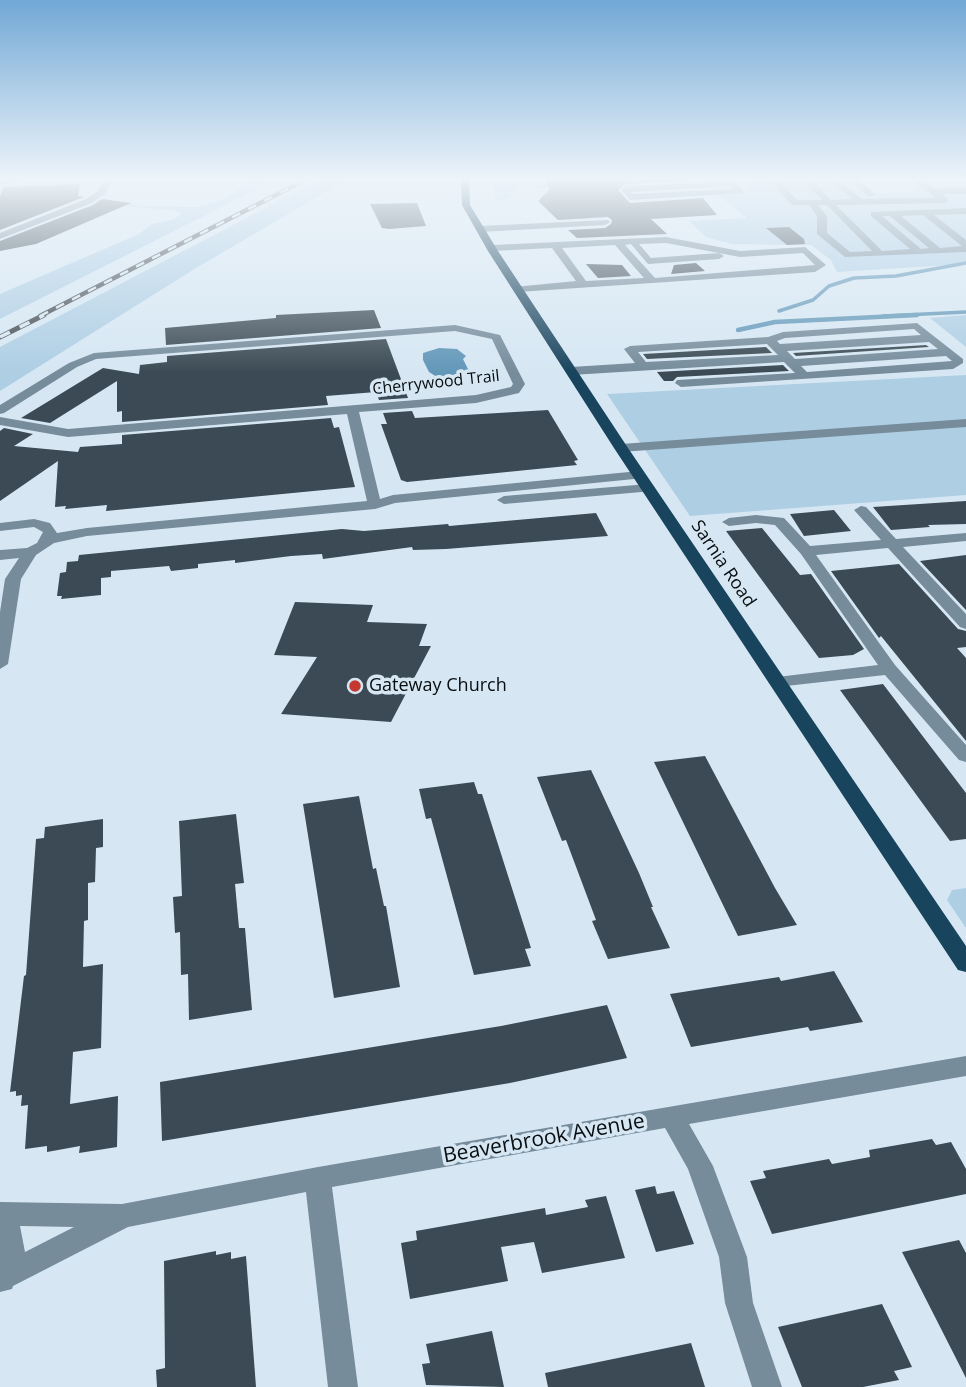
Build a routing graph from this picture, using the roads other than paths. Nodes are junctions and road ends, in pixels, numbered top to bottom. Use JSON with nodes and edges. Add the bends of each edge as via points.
{"nodes":[{"id":1,"x":489,"y":244,"type":"edge"},
{"id":2,"x":595,"y":244,"type":"edge"},
{"id":3,"x":619,"y":244,"type":"edge"},
{"id":4,"x":622,"y":244,"type":"edge"},
{"id":5,"x":647,"y":244,"type":"edge"},
{"id":6,"x":686,"y":244,"type":"edge"},
{"id":7,"x":834,"y":244,"type":"edge"},
{"id":8,"x":870,"y":244,"type":"edge"},
{"id":9,"x":909,"y":244,"type":"edge"},
{"id":10,"x":929,"y":244,"type":"edge"},
{"id":11,"x":555,"y":245,"type":"junction"},
{"id":12,"x":635,"y":246,"type":"junction"},
{"id":13,"x":966,"y":247,"type":"edge"},
{"id":14,"x":492,"y":248,"type":"junction"},
{"id":15,"x":937,"y":250,"type":"junction"},
{"id":16,"x":919,"y":252,"type":"junction"},
{"id":17,"x":740,"y":254,"type":"junction"},
{"id":18,"x":880,"y":254,"type":"junction"},
{"id":19,"x":643,"y":264,"type":"junction"},
{"id":20,"x":652,"y":281,"type":"junction"},
{"id":21,"x":583,"y":284,"type":"junction"},
{"id":22,"x":518,"y":289,"type":"junction"},
{"id":23,"x":781,"y":352,"type":"junction"},
{"id":24,"x":948,"y":352,"type":"junction"},
{"id":25,"x":643,"y":366,"type":"junction"},
{"id":26,"x":571,"y":371,"type":"junction"},
{"id":27,"x":804,"y":376,"type":"junction"},
{"id":28,"x":681,"y":383,"type":"dead end"},
{"id":29,"x":352,"y":409,"type":"junction"},
{"id":30,"x":0,"y":410,"type":"edge"},
{"id":31,"x":0,"y":421,"type":"edge"},
{"id":32,"x":966,"y":423,"type":"edge"},
{"id":33,"x":621,"y":449,"type":"junction"},
{"id":34,"x":643,"y":481,"type":"junction"},
{"id":35,"x":375,"y":505,"type":"junction"},
{"id":36,"x":861,"y":510,"type":"dead end"},
{"id":37,"x":729,"y":522,"type":"dead end"},
{"id":38,"x":0,"y":527,"type":"edge"},
{"id":39,"x":48,"y":534,"type":"junction"},
{"id":40,"x":966,"y":537,"type":"edge"},
{"id":41,"x":892,"y":543,"type":"junction"},
{"id":42,"x":806,"y":551,"type":"junction"},
{"id":43,"x":30,"y":552,"type":"junction"},
{"id":44,"x":0,"y":556,"type":"edge"},
{"id":45,"x":13,"y":579,"type":"junction"},
{"id":46,"x":966,"y":625,"type":"edge"},
{"id":47,"x":0,"y":664,"type":"edge"},
{"id":48,"x":889,"y":669,"type":"junction"},
{"id":49,"x":777,"y":682,"type":"junction"},
{"id":50,"x":966,"y":756,"type":"edge"},
{"id":51,"x":966,"y":964,"type":"edge"},
{"id":52,"x":966,"y":1066,"type":"edge"},
{"id":53,"x":672,"y":1116,"type":"junction"},
{"id":54,"x":318,"y":1178,"type":"junction"},
{"id":55,"x":0,"y":1214,"type":"edge"},
{"id":56,"x":122,"y":1216,"type":"junction"},
{"id":57,"x":0,"y":1221,"type":"edge"},
{"id":58,"x":2,"y":1279,"type":"edge"},
{"id":59,"x":342,"y":1387,"type":"edge"},
{"id":60,"x":767,"y":1387,"type":"edge"}],
"edges":[{"from":1,"to":14,"type":"main road","name":"Sarnia Road"},
{"from":2,"to":11,"type":"street"},
{"from":3,"to":19,"type":"street"},
{"from":4,"to":12,"type":"street"},
{"from":5,"to":12,"type":"street"},
{"from":6,"to":17,"type":"street"},
{"from":7,"to":18,"type":"street","via":[[848,255]]},
{"from":8,"to":18,"type":"street"},
{"from":9,"to":16,"type":"street"},
{"from":10,"to":15,"type":"street"},
{"from":11,"to":14,"type":"street"},
{"from":11,"to":21,"type":"street"},
{"from":12,"to":19,"type":"street"},
{"from":13,"to":15,"type":"street"},
{"from":14,"to":22,"type":"main road","name":"Sarnia Road"},
{"from":15,"to":16,"type":"street"},
{"from":16,"to":18,"type":"street"},
{"from":17,"to":19,"type":"street"},
{"from":17,"to":20,"type":"street","via":[[805,250],[821,265],[815,270]]},
{"from":19,"to":20,"type":"street"},
{"from":20,"to":21,"type":"street"},
{"from":21,"to":22,"type":"street"},
{"from":22,"to":26,"type":"main road","name":"Sarnia Road"},
{"from":23,"to":24,"type":"street"},
{"from":23,"to":24,"type":"street","via":[[783,335],[917,326]]},
{"from":23,"to":25,"type":"street"},
{"from":23,"to":25,"type":"street","via":[[630,349]]},
{"from":23,"to":27,"type":"street"},
{"from":24,"to":27,"type":"street","via":[[959,361]]},
{"from":25,"to":26,"type":"street"},
{"from":26,"to":33,"type":"main road","name":"Sarnia Road"},
{"from":27,"to":28,"type":"street"},
{"from":29,"to":30,"type":"street","name":"Cherrywood Trail","via":[[476,399],[515,390],[519,384],[496,337],[455,328],[94,356]]},
{"from":29,"to":31,"type":"street","name":"Cherrywood Trail","via":[[68,433]]},
{"from":29,"to":35,"type":"street"},
{"from":32,"to":33,"type":"street"},
{"from":33,"to":34,"type":"main road","name":"Sarnia Road"},
{"from":34,"to":35,"type":"street","via":[[394,510]]},
{"from":34,"to":49,"type":"main road","name":"Sarnia Road"},
{"from":35,"to":39,"type":"street"},
{"from":36,"to":41,"type":"street"},
{"from":37,"to":42,"type":"street","via":[[779,521]]},
{"from":38,"to":39,"type":"street","via":[[34,523]]},
{"from":39,"to":43,"type":"street"},
{"from":40,"to":41,"type":"street"},
{"from":41,"to":42,"type":"street"},
{"from":41,"to":46,"type":"street"},
{"from":42,"to":48,"type":"street"},
{"from":43,"to":44,"type":"street"},
{"from":43,"to":45,"type":"street"},
{"from":44,"to":45,"type":"street"},
{"from":45,"to":47,"type":"street"},
{"from":48,"to":49,"type":"street"},
{"from":48,"to":50,"type":"street"},
{"from":49,"to":51,"type":"main road","name":"Sarnia Road"},
{"from":52,"to":53,"type":"street","name":"Beaverbrook Avenue"},
{"from":53,"to":54,"type":"street","name":"Beaverbrook Avenue"},
{"from":53,"to":60,"type":"street","via":[[700,1166],[733,1257],[739,1303]]},
{"from":54,"to":56,"type":"street","name":"Beaverbrook Avenue"},
{"from":54,"to":59,"type":"street"},
{"from":55,"to":56,"type":"street","name":"Beaverbrook Avenue"},
{"from":56,"to":58,"type":"street","name":"Beaverbrook Avenue"},
{"from":57,"to":58,"type":"street","via":[[8,1229],[12,1251]]}]}
